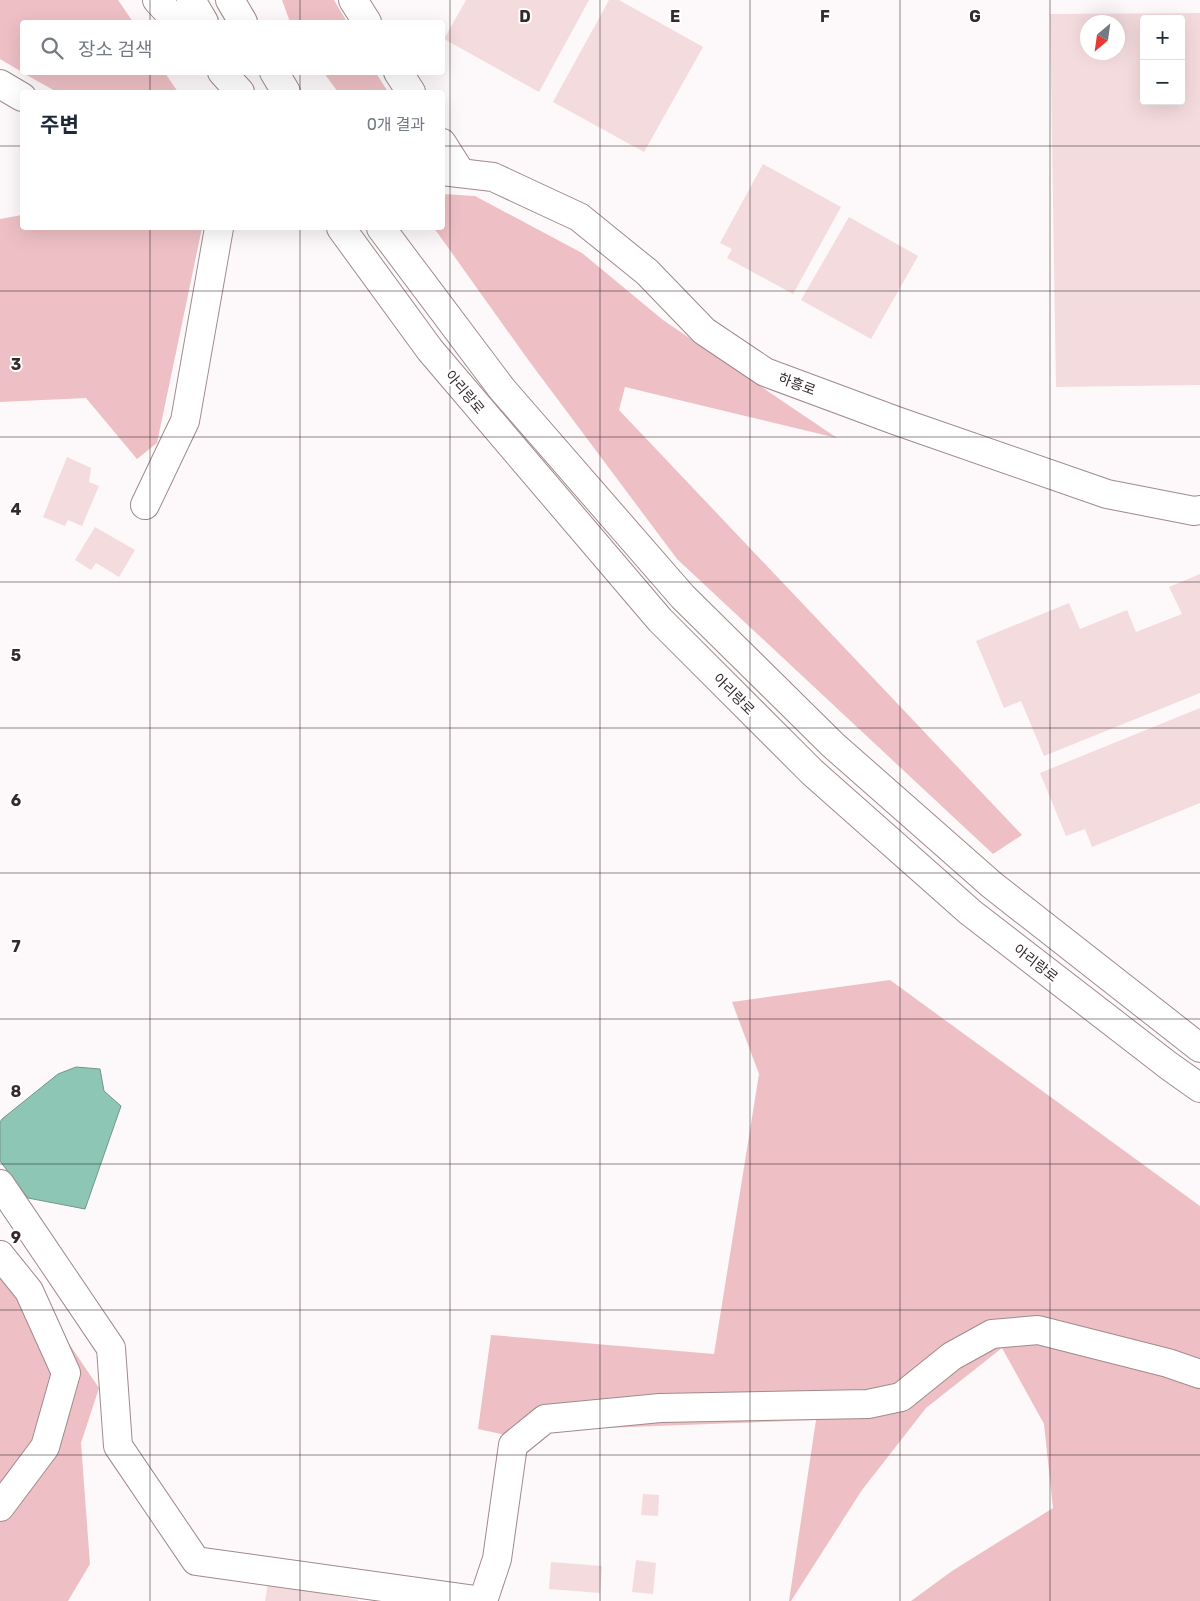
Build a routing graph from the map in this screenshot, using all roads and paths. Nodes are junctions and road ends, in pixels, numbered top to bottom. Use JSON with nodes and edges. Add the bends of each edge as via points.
{"nodes":[{"id":1,"x":157,"y":0,"type":"edge"},
{"id":2,"x":191,"y":0,"type":"edge"},
{"id":3,"x":230,"y":0,"type":"edge"},
{"id":4,"x":240,"y":0,"type":"edge"},
{"id":5,"x":353,"y":0,"type":"edge"},
{"id":6,"x":175,"y":20,"type":"edge"},
{"id":7,"x":203,"y":20,"type":"edge"},
{"id":8,"x":243,"y":20,"type":"edge"},
{"id":9,"x":244,"y":20,"type":"edge"},
{"id":10,"x":366,"y":20,"type":"edge"},
{"id":11,"x":225,"y":75,"type":"edge"},
{"id":12,"x":236,"y":75,"type":"edge"},
{"id":13,"x":276,"y":75,"type":"edge"},
{"id":14,"x":400,"y":75,"type":"edge"},
{"id":15,"x":0,"y":84,"type":"edge"},
{"id":16,"x":238,"y":90,"type":"edge"},
{"id":17,"x":245,"y":90,"type":"edge"},
{"id":18,"x":285,"y":90,"type":"edge"},
{"id":19,"x":410,"y":90,"type":"edge"},
{"id":20,"x":20,"y":96,"type":"edge"},
{"id":21,"x":445,"y":152,"type":"edge"},
{"id":22,"x":452,"y":172,"type":"edge"},
{"id":23,"x":219,"y":230,"type":"edge"},
{"id":24,"x":342,"y":230,"type":"edge"},
{"id":25,"x":382,"y":230,"type":"edge"},
{"id":26,"x":145,"y":505,"type":"dead end"},
{"id":27,"x":1200,"y":510,"type":"edge"},
{"id":28,"x":1200,"y":1048,"type":"edge"},
{"id":29,"x":1200,"y":1088,"type":"edge"},
{"id":30,"x":0,"y":1184,"type":"edge"},
{"id":31,"x":0,"y":1255,"type":"edge"},
{"id":32,"x":1200,"y":1374,"type":"edge"},
{"id":33,"x":0,"y":1507,"type":"edge"},
{"id":34,"x":483,"y":1601,"type":"edge"}],
"edges":[{"from":1,"to":6,"type":"main road"},
{"from":2,"to":7,"type":"main road"},
{"from":3,"to":8,"type":"main road"},
{"from":4,"to":9,"type":"main road"},
{"from":5,"to":10,"type":"main road"},
{"from":11,"to":16,"type":"main road"},
{"from":12,"to":17,"type":"main road"},
{"from":13,"to":18,"type":"main road"},
{"from":14,"to":19,"type":"main road"},
{"from":15,"to":20,"type":"main road"},
{"from":21,"to":22,"type":"main road"},
{"from":22,"to":27,"type":"main road","name":"하흥로","via":[[492,177],[578,218],[647,272],[704,331],[765,372],[1107,494]]},
{"from":23,"to":26,"type":"main road","via":[[185,421]]},
{"from":24,"to":29,"type":"main road","name":"아리랑로","via":[[430,350],[660,620],[812,772],[963,905]]},
{"from":25,"to":28,"type":"main road","via":[[502,389],[683,597],[832,745],[992,885]]},
{"from":30,"to":34,"type":"main road","via":[[111,1348],[118,1446],[196,1561]]},
{"from":31,"to":33,"type":"main road","via":[[28,1291],[66,1373],[45,1447]]},
{"from":32,"to":34,"type":"main road","via":[[1038,1330],[992,1334],[952,1356],[901,1397],[868,1404],[660,1408],[545,1419],[513,1445],[497,1559]]}]}
